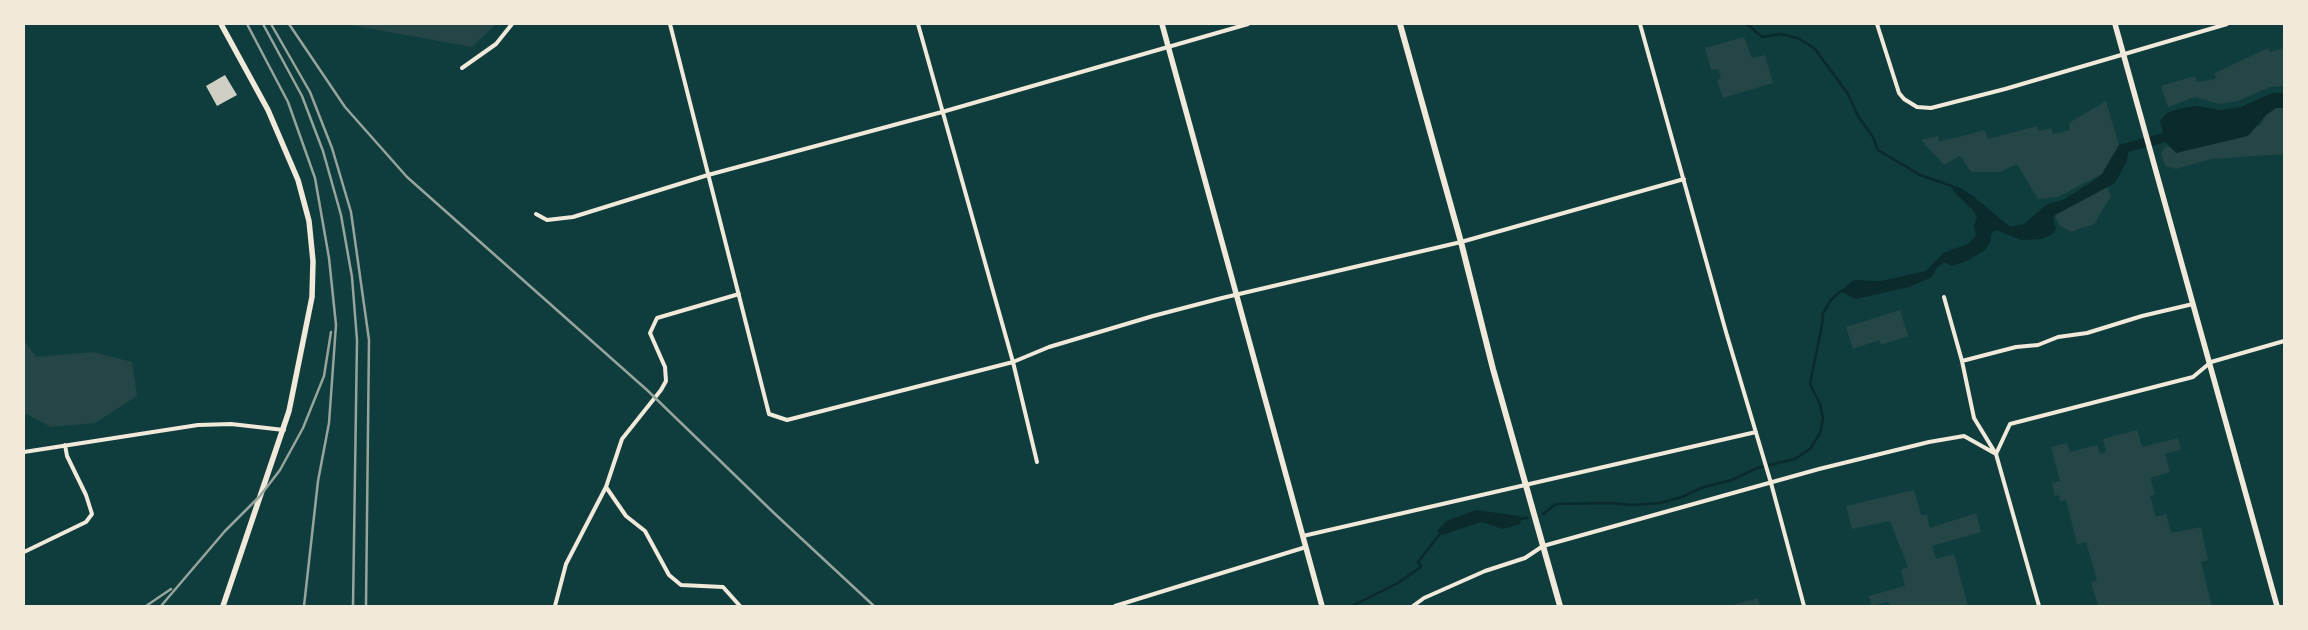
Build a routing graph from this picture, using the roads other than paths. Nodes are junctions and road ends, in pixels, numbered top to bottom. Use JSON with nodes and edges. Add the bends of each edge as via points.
{"nodes":[{"id":1,"x":221,"y":24,"type":"edge"},
{"id":2,"x":512,"y":24,"type":"edge"},
{"id":3,"x":670,"y":24,"type":"edge"},
{"id":4,"x":918,"y":24,"type":"edge"},
{"id":5,"x":1162,"y":24,"type":"edge"},
{"id":6,"x":1248,"y":24,"type":"edge"},
{"id":7,"x":1400,"y":24,"type":"edge"},
{"id":8,"x":1640,"y":24,"type":"edge"},
{"id":9,"x":1877,"y":24,"type":"edge"},
{"id":10,"x":2115,"y":24,"type":"edge"},
{"id":11,"x":2227,"y":24,"type":"edge"},
{"id":12,"x":1168,"y":47,"type":"junction"},
{"id":13,"x":2124,"y":55,"type":"junction"},
{"id":14,"x":462,"y":68,"type":"dead end"},
{"id":15,"x":942,"y":112,"type":"junction"},
{"id":16,"x":708,"y":175,"type":"junction"},
{"id":17,"x":1684,"y":179,"type":"junction"},
{"id":18,"x":536,"y":214,"type":"dead end"},
{"id":19,"x":1461,"y":242,"type":"junction"},
{"id":20,"x":739,"y":294,"type":"junction"},
{"id":21,"x":1236,"y":295,"type":"junction"},
{"id":22,"x":1944,"y":297,"type":"dead end"},
{"id":23,"x":2193,"y":304,"type":"junction"},
{"id":24,"x":2284,"y":341,"type":"edge"},
{"id":25,"x":1962,"y":361,"type":"junction"},
{"id":26,"x":1013,"y":362,"type":"junction"},
{"id":27,"x":2211,"y":362,"type":"junction"},
{"id":28,"x":284,"y":430,"type":"junction"},
{"id":29,"x":1756,"y":432,"type":"junction"},
{"id":30,"x":65,"y":445,"type":"junction"},
{"id":31,"x":24,"y":452,"type":"edge"},
{"id":32,"x":1996,"y":454,"type":"junction"},
{"id":33,"x":1037,"y":462,"type":"dead end"},
{"id":34,"x":1527,"y":484,"type":"junction"},
{"id":35,"x":1772,"y":484,"type":"junction"},
{"id":36,"x":606,"y":487,"type":"junction"},
{"id":37,"x":1303,"y":536,"type":"junction"},
{"id":38,"x":1543,"y":546,"type":"junction"},
{"id":39,"x":1306,"y":547,"type":"junction"},
{"id":40,"x":24,"y":552,"type":"edge"},
{"id":41,"x":223,"y":606,"type":"edge"},
{"id":42,"x":555,"y":606,"type":"edge"},
{"id":43,"x":740,"y":606,"type":"edge"},
{"id":44,"x":1115,"y":606,"type":"edge"},
{"id":45,"x":1322,"y":606,"type":"edge"},
{"id":46,"x":1413,"y":606,"type":"edge"},
{"id":47,"x":1560,"y":606,"type":"edge"},
{"id":48,"x":1804,"y":606,"type":"edge"},
{"id":49,"x":2039,"y":606,"type":"edge"},
{"id":50,"x":2277,"y":606,"type":"edge"}],
"edges":[{"from":1,"to":28,"type":"street","via":[[268,110],[298,180],[309,221],[314,261],[312,297],[300,364]]},
{"from":2,"to":14,"type":"street","via":[[496,44]]},
{"from":3,"to":16,"type":"street"},
{"from":4,"to":15,"type":"street"},
{"from":5,"to":12,"type":"street"},
{"from":6,"to":12,"type":"street"},
{"from":7,"to":19,"type":"main road"},
{"from":8,"to":17,"type":"street"},
{"from":9,"to":13,"type":"street","via":[[1900,93],[1917,107],[1931,108]]},
{"from":10,"to":13,"type":"street"},
{"from":11,"to":13,"type":"street"},
{"from":12,"to":15,"type":"street"},
{"from":12,"to":21,"type":"street"},
{"from":13,"to":23,"type":"street"},
{"from":15,"to":16,"type":"street"},
{"from":15,"to":26,"type":"street"},
{"from":16,"to":18,"type":"street","via":[[573,217],[547,220]]},
{"from":16,"to":20,"type":"street"},
{"from":17,"to":19,"type":"street"},
{"from":17,"to":29,"type":"street"},
{"from":19,"to":21,"type":"street"},
{"from":19,"to":34,"type":"main road","via":[[1493,369]]},
{"from":20,"to":26,"type":"street","via":[[769,414],[788,420]]},
{"from":20,"to":36,"type":"street","via":[[657,318],[650,333],[665,367],[666,381],[622,439]]},
{"from":21,"to":26,"type":"street","via":[[1153,316],[1049,347]]},
{"from":21,"to":37,"type":"street"},
{"from":22,"to":25,"type":"street"},
{"from":23,"to":25,"type":"street","via":[[2087,333],[2058,337],[2038,345],[2016,347]]},
{"from":23,"to":27,"type":"street"},
{"from":24,"to":27,"type":"street"},
{"from":25,"to":32,"type":"street","via":[[1974,418]]},
{"from":26,"to":33,"type":"street"},
{"from":27,"to":32,"type":"street","via":[[2193,377],[2010,424]]},
{"from":27,"to":50,"type":"street"},
{"from":28,"to":30,"type":"street","via":[[231,424],[198,425]]},
{"from":28,"to":41,"type":"street"},
{"from":29,"to":34,"type":"street"},
{"from":29,"to":35,"type":"street"},
{"from":30,"to":31,"type":"street"},
{"from":30,"to":40,"type":"street","via":[[67,456],[86,495],[92,514],[86,522]]},
{"from":32,"to":35,"type":"street","via":[[1964,436],[1929,442]]},
{"from":32,"to":49,"type":"street"},
{"from":34,"to":37,"type":"street"},
{"from":34,"to":38,"type":"main road"},
{"from":35,"to":38,"type":"street"},
{"from":35,"to":48,"type":"street"},
{"from":36,"to":42,"type":"street","via":[[566,564]]},
{"from":36,"to":43,"type":"street","via":[[626,516],[646,531],[669,575],[681,585],[723,587]]},
{"from":37,"to":39,"type":"street"},
{"from":38,"to":46,"type":"street","via":[[1525,558],[1485,571],[1424,598]]},
{"from":38,"to":47,"type":"main road"},
{"from":39,"to":44,"type":"street"},
{"from":39,"to":45,"type":"street"}]}
